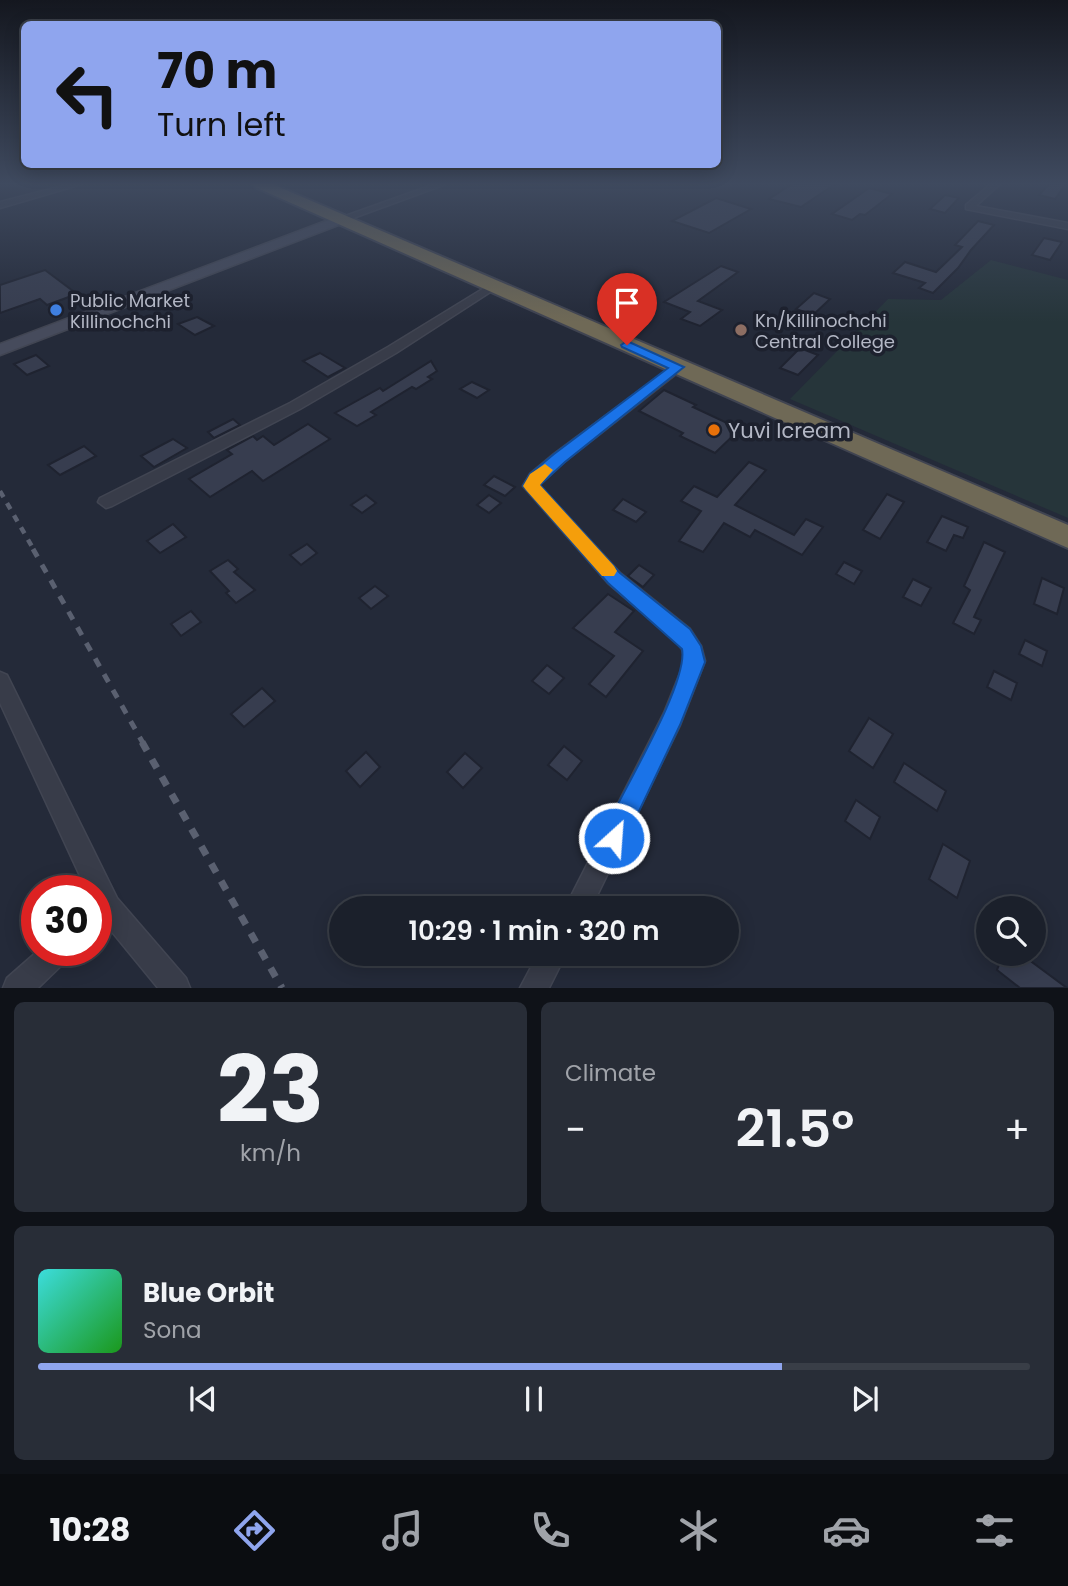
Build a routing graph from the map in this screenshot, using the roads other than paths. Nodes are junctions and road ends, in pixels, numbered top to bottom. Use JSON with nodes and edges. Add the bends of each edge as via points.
{"nodes":[{"id":1,"x":313,"y":230,"type":"edge"},
{"id":2,"x":368,"y":230,"type":"edge"},
{"id":3,"x":494,"y":285,"type":"junction"},
{"id":4,"x":0,"y":350,"type":"edge"},
{"id":5,"x":677,"y":367,"type":"junction"},
{"id":6,"x":106,"y":502,"type":"dead end"},
{"id":7,"x":1068,"y":537,"type":"edge"},
{"id":8,"x":0,"y":681,"type":"edge"},
{"id":9,"x":86,"y":875,"type":"edge"},
{"id":10,"x":584,"y":896,"type":"edge"},
{"id":11,"x":112,"y":922,"type":"edge"},
{"id":12,"x":41,"y":966,"type":"edge"},
{"id":13,"x":546,"y":966,"type":"edge"},
{"id":14,"x":17,"y":988,"type":"edge"},
{"id":15,"x":176,"y":988,"type":"edge"},
{"id":16,"x":534,"y":988,"type":"edge"}],
"edges":[{"from":1,"to":4,"type":"street"},
{"from":2,"to":3,"type":"highway"},
{"from":3,"to":5,"type":"highway"},
{"from":3,"to":6,"type":"street","via":[[295,406]]},
{"from":5,"to":7,"type":"highway"},
{"from":5,"to":10,"type":"street","via":[[559,458],[531,486],[614,578],[683,635],[695,662],[673,718]]},
{"from":8,"to":9,"type":"street"},
{"from":11,"to":15,"type":"street"},
{"from":12,"to":14,"type":"street"},
{"from":13,"to":16,"type":"street"}]}
